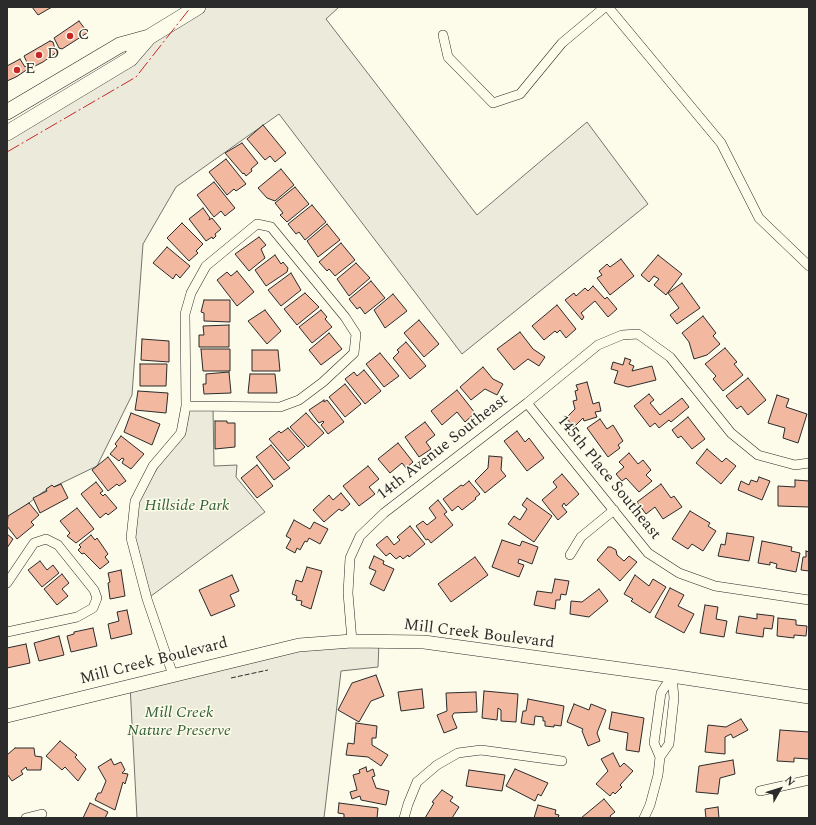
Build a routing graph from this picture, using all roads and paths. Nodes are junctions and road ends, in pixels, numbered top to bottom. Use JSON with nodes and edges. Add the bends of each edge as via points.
{"nodes":[{"id":1,"x":198,"y":7,"type":"edge"},
{"id":2,"x":604,"y":7,"type":"edge"},
{"id":3,"x":608,"y":7,"type":"edge"},
{"id":4,"x":443,"y":34,"type":"dead end"},
{"id":5,"x":149,"y":37,"type":"junction"},
{"id":6,"x":7,"y":112,"type":"edge"},
{"id":7,"x":7,"y":133,"type":"edge"},
{"id":8,"x":809,"y":266,"type":"edge"},
{"id":9,"x":527,"y":403,"type":"junction"},
{"id":10,"x":186,"y":406,"type":"junction"},
{"id":11,"x":809,"y":463,"type":"edge"},
{"id":12,"x":614,"y":510,"type":"junction"},
{"id":13,"x":570,"y":555,"type":"dead end"},
{"id":14,"x":7,"y":584,"type":"edge"},
{"id":15,"x":809,"y":600,"type":"edge"},
{"id":16,"x":7,"y":632,"type":"edge"},
{"id":17,"x":352,"y":641,"type":"junction"},
{"id":18,"x":173,"y":675,"type":"junction"},
{"id":19,"x":672,"y":676,"type":"junction"},
{"id":20,"x":809,"y":698,"type":"edge"},
{"id":21,"x":7,"y":716,"type":"edge"},
{"id":22,"x":660,"y":757,"type":"junction"},
{"id":23,"x":562,"y":761,"type":"dead end"},
{"id":24,"x":809,"y":780,"type":"edge"},
{"id":25,"x":760,"y":791,"type":"dead end"},
{"id":26,"x":42,"y":814,"type":"dead end"},
{"id":27,"x":26,"y":818,"type":"edge"},
{"id":28,"x":404,"y":818,"type":"edge"},
{"id":29,"x":644,"y":818,"type":"edge"}],
"edges":[{"from":1,"to":5,"type":"main road"},
{"from":2,"to":4,"type":"street","via":[[562,43],[520,94],[493,103],[448,57]]},
{"from":3,"to":8,"type":"street","via":[[721,143],[759,218]]},
{"from":5,"to":6,"type":"main road","via":[[120,45]]},
{"from":5,"to":7,"type":"main road","via":[[130,59]]},
{"from":9,"to":11,"type":"street","name":"14th Avenue Southeast","via":[[598,345],[622,335],[638,334],[670,357],[731,434],[758,455],[795,465]]},
{"from":9,"to":12,"type":"street","name":"145th Place Southeast"},
{"from":9,"to":17,"type":"street","name":"14th Avenue Southeast","via":[[384,513],[360,536],[350,558],[348,593]]},
{"from":10,"to":10,"type":"street","via":[[185,314],[191,293],[206,266],[257,224],[271,227],[345,317],[356,334],[354,353],[324,382],[299,400],[280,407]]},
{"from":10,"to":18,"type":"street","via":[[181,433],[153,466],[135,501],[131,538],[147,599]]},
{"from":12,"to":13,"type":"street","via":[[581,538]]},
{"from":12,"to":15,"type":"street","name":"145th Place Southeast","via":[[648,553],[679,573],[715,586]]},
{"from":14,"to":16,"type":"street","via":[[34,543],[46,539],[58,545],[94,590],[97,598],[93,608],[77,617]]},
{"from":17,"to":18,"type":"street","name":"Mill Creek Boulevard","via":[[299,645]]},
{"from":17,"to":19,"type":"street","name":"Mill Creek Boulevard","via":[[424,642]]},
{"from":18,"to":21,"type":"street","name":"Mill Creek Boulevard"},
{"from":19,"to":20,"type":"street","name":"Mill Creek Boulevard"},
{"from":19,"to":22,"type":"street","via":[[674,698],[669,744]]},
{"from":19,"to":22,"type":"street","via":[[661,693],[654,742]]},
{"from":22,"to":29,"type":"street","via":[[658,775]]},
{"from":23,"to":28,"type":"street","via":[[481,750],[458,753],[437,765],[417,782]]},
{"from":24,"to":25,"type":"street"},
{"from":26,"to":27,"type":"street"}]}
